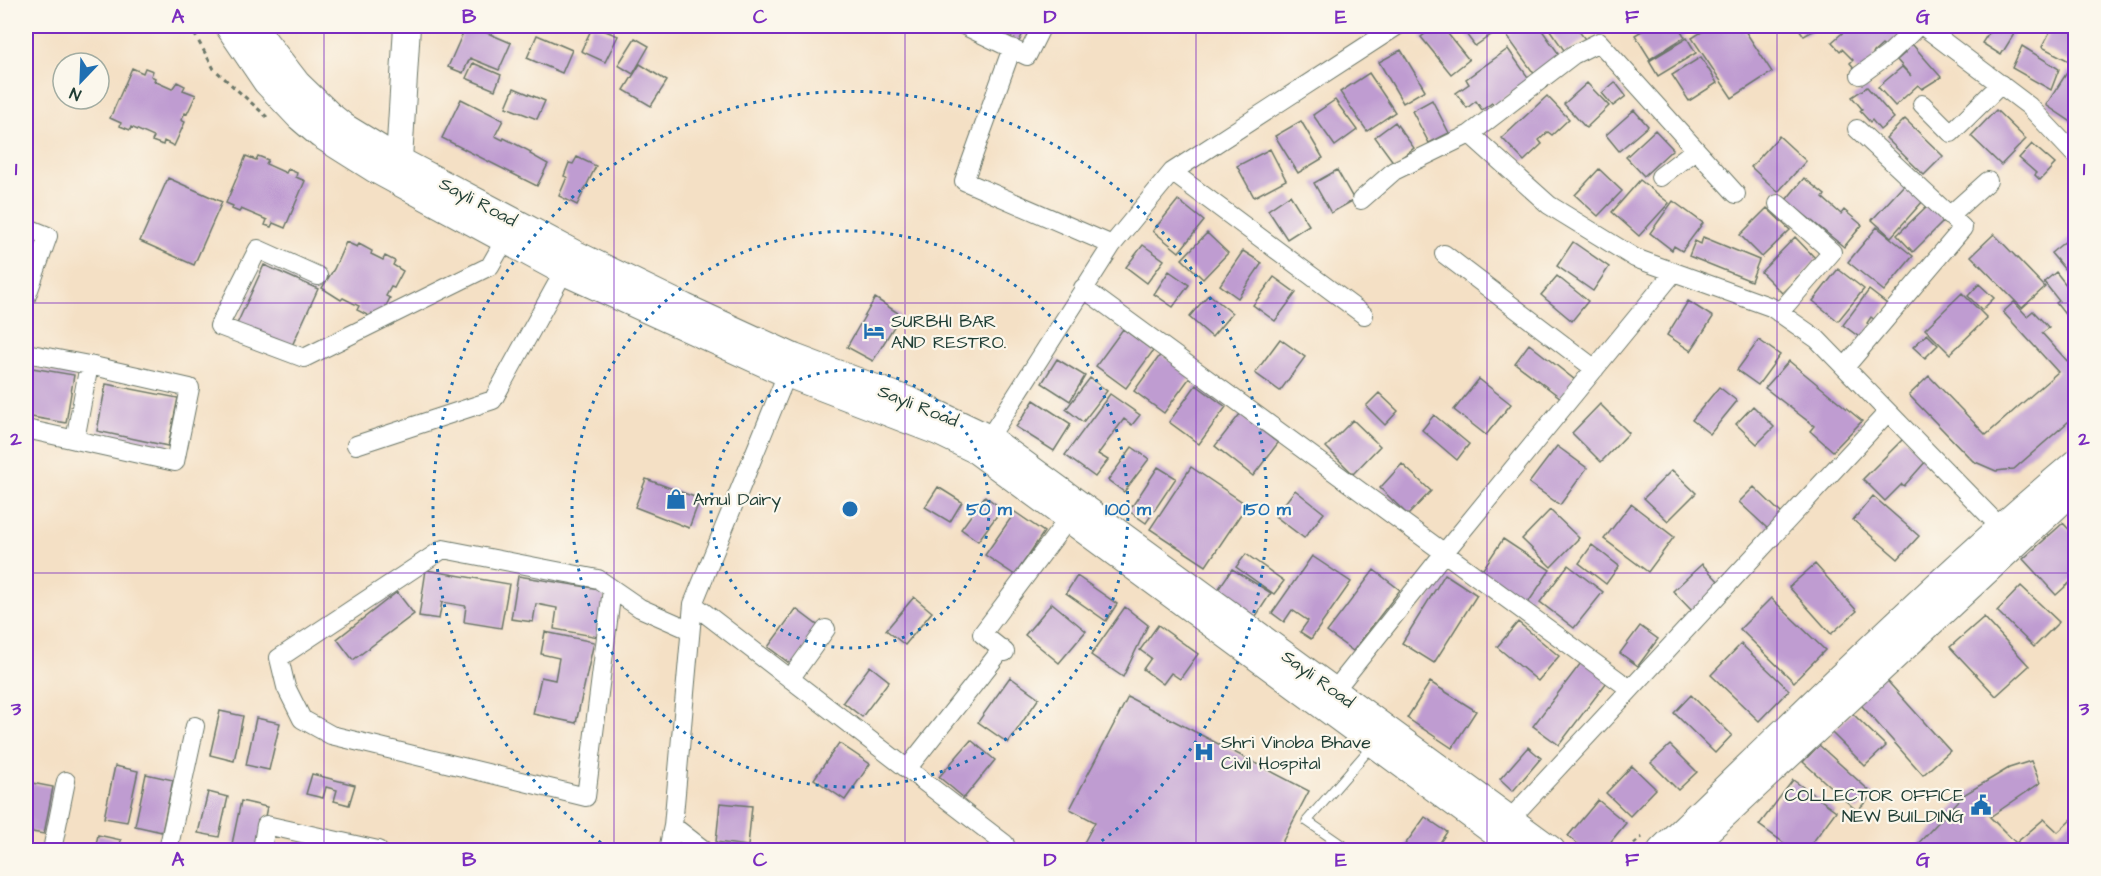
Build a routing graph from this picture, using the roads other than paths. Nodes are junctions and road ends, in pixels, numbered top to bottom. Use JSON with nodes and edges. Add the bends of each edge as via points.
{"nodes":[{"id":1,"x":228,"y":26,"type":"edge"},
{"id":2,"x":253,"y":26,"type":"edge"},
{"id":3,"x":406,"y":26,"type":"edge"},
{"id":4,"x":965,"y":26,"type":"edge"},
{"id":5,"x":1042,"y":26,"type":"edge"},
{"id":6,"x":1396,"y":26,"type":"edge"},
{"id":7,"x":1921,"y":26,"type":"edge"},
{"id":8,"x":1012,"y":48,"type":"junction"},
{"id":9,"x":1860,"y":75,"type":"dead end"},
{"id":10,"x":2001,"y":84,"type":"junction"},
{"id":11,"x":1922,"y":104,"type":"dead end"},
{"id":12,"x":1857,"y":129,"type":"dead end"},
{"id":13,"x":1470,"y":134,"type":"junction"},
{"id":14,"x":1695,"y":150,"type":"junction"},
{"id":15,"x":2076,"y":156,"type":"edge"},
{"id":16,"x":399,"y":160,"type":"junction"},
{"id":17,"x":1172,"y":172,"type":"junction"},
{"id":18,"x":1660,"y":177,"type":"dead end"},
{"id":19,"x":1988,"y":181,"type":"dead end"},
{"id":20,"x":1736,"y":195,"type":"dead end"},
{"id":21,"x":1361,"y":200,"type":"dead end"},
{"id":22,"x":1778,"y":204,"type":"dead end"},
{"id":23,"x":1949,"y":216,"type":"junction"},
{"id":24,"x":26,"y":227,"type":"edge"},
{"id":25,"x":510,"y":230,"type":"junction"},
{"id":26,"x":1112,"y":245,"type":"junction"},
{"id":27,"x":1444,"y":254,"type":"dead end"},
{"id":28,"x":569,"y":262,"type":"junction"},
{"id":29,"x":1674,"y":272,"type":"junction"},
{"id":30,"x":318,"y":276,"type":"dead end"},
{"id":31,"x":1083,"y":288,"type":"junction"},
{"id":32,"x":26,"y":298,"type":"edge"},
{"id":33,"x":1779,"y":313,"type":"junction"},
{"id":34,"x":1364,"y":315,"type":"dead end"},
{"id":35,"x":26,"y":353,"type":"edge"},
{"id":36,"x":89,"y":365,"type":"junction"},
{"id":37,"x":791,"y":365,"type":"junction"},
{"id":38,"x":1846,"y":366,"type":"junction"},
{"id":39,"x":1595,"y":369,"type":"junction"},
{"id":40,"x":1887,"y":413,"type":"junction"},
{"id":41,"x":26,"y":429,"type":"edge"},
{"id":42,"x":989,"y":438,"type":"junction"},
{"id":43,"x":75,"y":440,"type":"junction"},
{"id":44,"x":356,"y":445,"type":"dead end"},
{"id":45,"x":2076,"y":462,"type":"edge"},
{"id":46,"x":2076,"y":488,"type":"edge"},
{"id":47,"x":1073,"y":512,"type":"junction"},
{"id":48,"x":2009,"y":536,"type":"junction"},
{"id":49,"x":1444,"y":553,"type":"junction"},
{"id":50,"x":612,"y":589,"type":"junction"},
{"id":51,"x":693,"y":604,"type":"junction"},
{"id":52,"x":826,"y":629,"type":"dead end"},
{"id":53,"x":690,"y":630,"type":"junction"},
{"id":54,"x":790,"y":679,"type":"junction"},
{"id":55,"x":1630,"y":689,"type":"junction"},
{"id":56,"x":1334,"y":691,"type":"junction"},
{"id":57,"x":195,"y":726,"type":"dead end"},
{"id":58,"x":1380,"y":737,"type":"junction"},
{"id":59,"x":907,"y":770,"type":"junction"},
{"id":60,"x":66,"y":781,"type":"dead end"},
{"id":61,"x":1510,"y":819,"type":"junction"},
{"id":62,"x":673,"y":826,"type":"junction"},
{"id":63,"x":1005,"y":844,"type":"dead end"},
{"id":64,"x":52,"y":850,"type":"edge"},
{"id":65,"x":168,"y":850,"type":"edge"},
{"id":66,"x":262,"y":850,"type":"edge"},
{"id":67,"x":378,"y":850,"type":"edge"},
{"id":68,"x":668,"y":850,"type":"edge"},
{"id":69,"x":705,"y":850,"type":"edge"},
{"id":70,"x":1349,"y":850,"type":"edge"},
{"id":71,"x":1518,"y":850,"type":"edge"},
{"id":72,"x":1552,"y":850,"type":"edge"},
{"id":73,"x":1661,"y":850,"type":"edge"},
{"id":74,"x":1687,"y":850,"type":"edge"}],
"edges":[{"from":1,"to":25,"type":"main road","via":[[266,82],[320,135],[374,169]]},
{"from":2,"to":16,"type":"main road","name":"Sayli Road","via":[[297,83],[328,114]]},
{"from":3,"to":16,"type":"main road"},
{"from":4,"to":8,"type":"street"},
{"from":5,"to":8,"type":"street","via":[[1027,56]]},
{"from":6,"to":17,"type":"street"},
{"from":7,"to":9,"type":"street"},
{"from":7,"to":10,"type":"street"},
{"from":8,"to":26,"type":"street","via":[[964,181]]},
{"from":10,"to":11,"type":"street","via":[[1951,133]]},
{"from":10,"to":15,"type":"street","via":[[2029,106]]},
{"from":12,"to":23,"type":"street"},
{"from":13,"to":14,"type":"street","via":[[1573,55],[1599,42]]},
{"from":13,"to":21,"type":"street","via":[[1394,171]]},
{"from":13,"to":29,"type":"street","via":[[1549,205],[1635,258]]},
{"from":14,"to":18,"type":"street"},
{"from":14,"to":20,"type":"street"},
{"from":16,"to":25,"type":"main road","name":"Sayli Road"},
{"from":17,"to":26,"type":"street"},
{"from":17,"to":34,"type":"street"},
{"from":19,"to":23,"type":"street"},
{"from":22,"to":33,"type":"street","via":[[1832,252]]},
{"from":23,"to":38,"type":"street","via":[[1963,228]]},
{"from":24,"to":32,"type":"street","via":[[48,236]]},
{"from":25,"to":28,"type":"main road","name":"Sayli Road"},
{"from":25,"to":30,"type":"street","via":[[490,266],[304,358],[219,326],[258,249]]},
{"from":26,"to":31,"type":"street"},
{"from":27,"to":39,"type":"street"},
{"from":28,"to":37,"type":"main road","name":"Sayli Road","via":[[684,307]]},
{"from":28,"to":44,"type":"street","via":[[493,400]]},
{"from":29,"to":33,"type":"street"},
{"from":29,"to":39,"type":"street"},
{"from":31,"to":42,"type":"street"},
{"from":31,"to":49,"type":"street"},
{"from":33,"to":38,"type":"street","via":[[1817,339]]},
{"from":35,"to":36,"type":"street"},
{"from":36,"to":43,"type":"street"},
{"from":36,"to":43,"type":"street","via":[[190,388],[175,462]]},
{"from":37,"to":42,"type":"main road","name":"Sayli Road","via":[[914,402]]},
{"from":37,"to":47,"type":"main road","via":[[975,450]]},
{"from":37,"to":51,"type":"street"},
{"from":38,"to":40,"type":"street"},
{"from":39,"to":49,"type":"street"},
{"from":40,"to":48,"type":"street"},
{"from":40,"to":55,"type":"street"},
{"from":41,"to":43,"type":"street"},
{"from":42,"to":47,"type":"main road","name":"Sayli Road"},
{"from":45,"to":48,"type":"main road"},
{"from":46,"to":48,"type":"main road"},
{"from":47,"to":56,"type":"main road","name":"Sayli Road"},
{"from":47,"to":58,"type":"main road"},
{"from":47,"to":59,"type":"street","via":[[982,634],[1004,650]]},
{"from":48,"to":73,"type":"main road","via":[[1833,683]]},
{"from":48,"to":74,"type":"main road"},
{"from":49,"to":55,"type":"street"},
{"from":49,"to":56,"type":"street"},
{"from":50,"to":50,"type":"street","via":[[598,579],[443,549],[279,658],[286,687],[302,719],[332,735],[586,797]]},
{"from":50,"to":53,"type":"street","via":[[640,608]]},
{"from":51,"to":53,"type":"street"},
{"from":51,"to":54,"type":"street"},
{"from":52,"to":54,"type":"street"},
{"from":53,"to":62,"type":"street"},
{"from":54,"to":59,"type":"street"},
{"from":55,"to":61,"type":"street"},
{"from":56,"to":58,"type":"main road","name":"Sayli Road"},
{"from":57,"to":65,"type":"street"},
{"from":58,"to":61,"type":"main road","name":"Sayli Road"},
{"from":58,"to":70,"type":"lane","via":[[1308,821]]},
{"from":58,"to":71,"type":"main road"},
{"from":59,"to":63,"type":"street"},
{"from":60,"to":64,"type":"street"},
{"from":61,"to":72,"type":"main road","name":"Sayli Road"},
{"from":62,"to":68,"type":"street"},
{"from":62,"to":69,"type":"street"},
{"from":66,"to":67,"type":"street","via":[[266,825]]}]}
